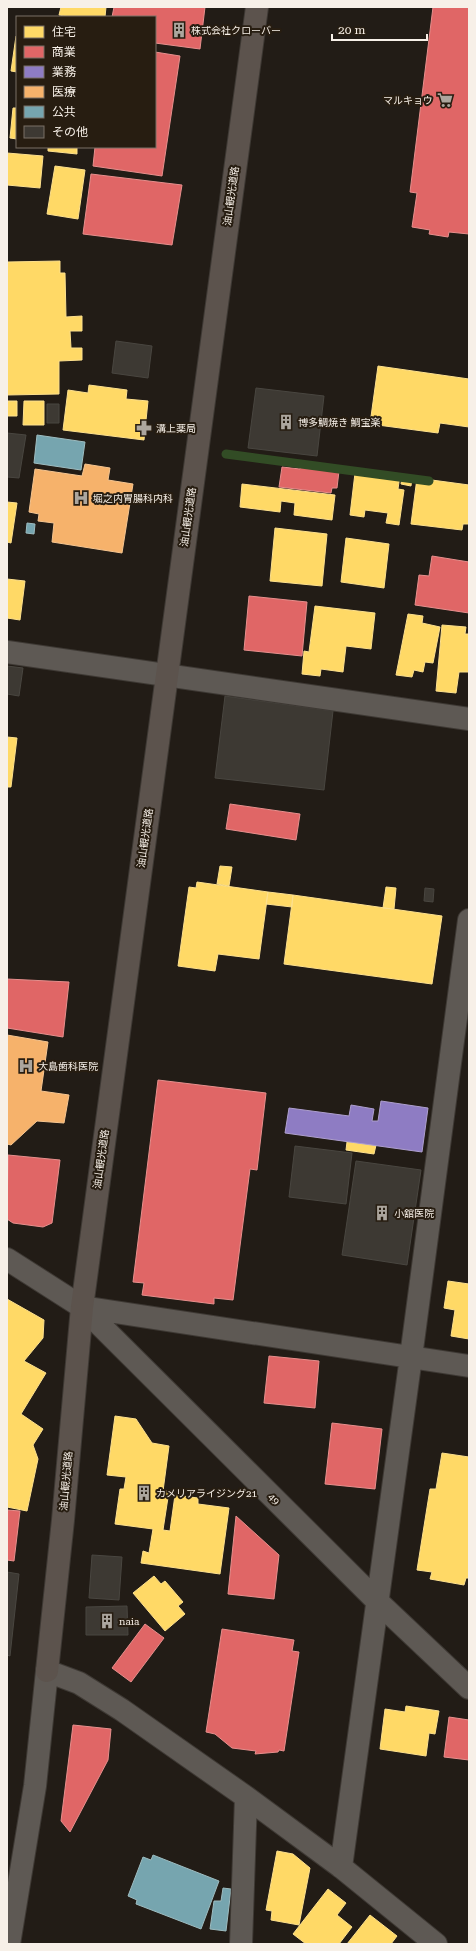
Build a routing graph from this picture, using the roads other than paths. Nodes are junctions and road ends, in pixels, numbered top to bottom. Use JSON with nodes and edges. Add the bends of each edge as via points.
{"nodes":[{"id":1,"x":257,"y":7,"type":"edge"},
{"id":2,"x":7,"y":652,"type":"edge"},
{"id":3,"x":166,"y":676,"type":"junction"},
{"id":4,"x":469,"y":719,"type":"edge"},
{"id":5,"x":469,"y":920,"type":"edge"},
{"id":6,"x":7,"y":1259,"type":"edge"},
{"id":7,"x":82,"y":1307,"type":"junction"},
{"id":8,"x":411,"y":1357,"type":"junction"},
{"id":9,"x":469,"y":1366,"type":"edge"},
{"id":10,"x":378,"y":1602,"type":"junction"},
{"id":11,"x":47,"y":1671,"type":"junction"},
{"id":12,"x":469,"y":1688,"type":"edge"},
{"id":13,"x":246,"y":1797,"type":"junction"},
{"id":14,"x":340,"y":1866,"type":"junction"},
{"id":15,"x":9,"y":1944,"type":"edge"},
{"id":16,"x":241,"y":1944,"type":"edge"},
{"id":17,"x":436,"y":1944,"type":"edge"}],
"edges":[{"from":1,"to":3,"type":"main road","name":"油山観光道路"},
{"from":2,"to":3,"type":"street"},
{"from":3,"to":4,"type":"street"},
{"from":3,"to":7,"type":"main road","name":"油山観光道路"},
{"from":5,"to":8,"type":"street"},
{"from":6,"to":7,"type":"street"},
{"from":7,"to":8,"type":"street"},
{"from":7,"to":10,"type":"street","name":"49","number":"49"},
{"from":7,"to":11,"type":"main road","name":"油山観光道路"},
{"from":8,"to":9,"type":"street"},
{"from":8,"to":10,"type":"street"},
{"from":10,"to":12,"type":"street","name":"49","number":"49"},
{"from":10,"to":14,"type":"street"},
{"from":11,"to":13,"type":"street","via":[[79,1684],[116,1706]]},
{"from":11,"to":15,"type":"street","via":[[35,1786]]},
{"from":13,"to":14,"type":"street"},
{"from":13,"to":16,"type":"street"},
{"from":14,"to":17,"type":"street"}]}
